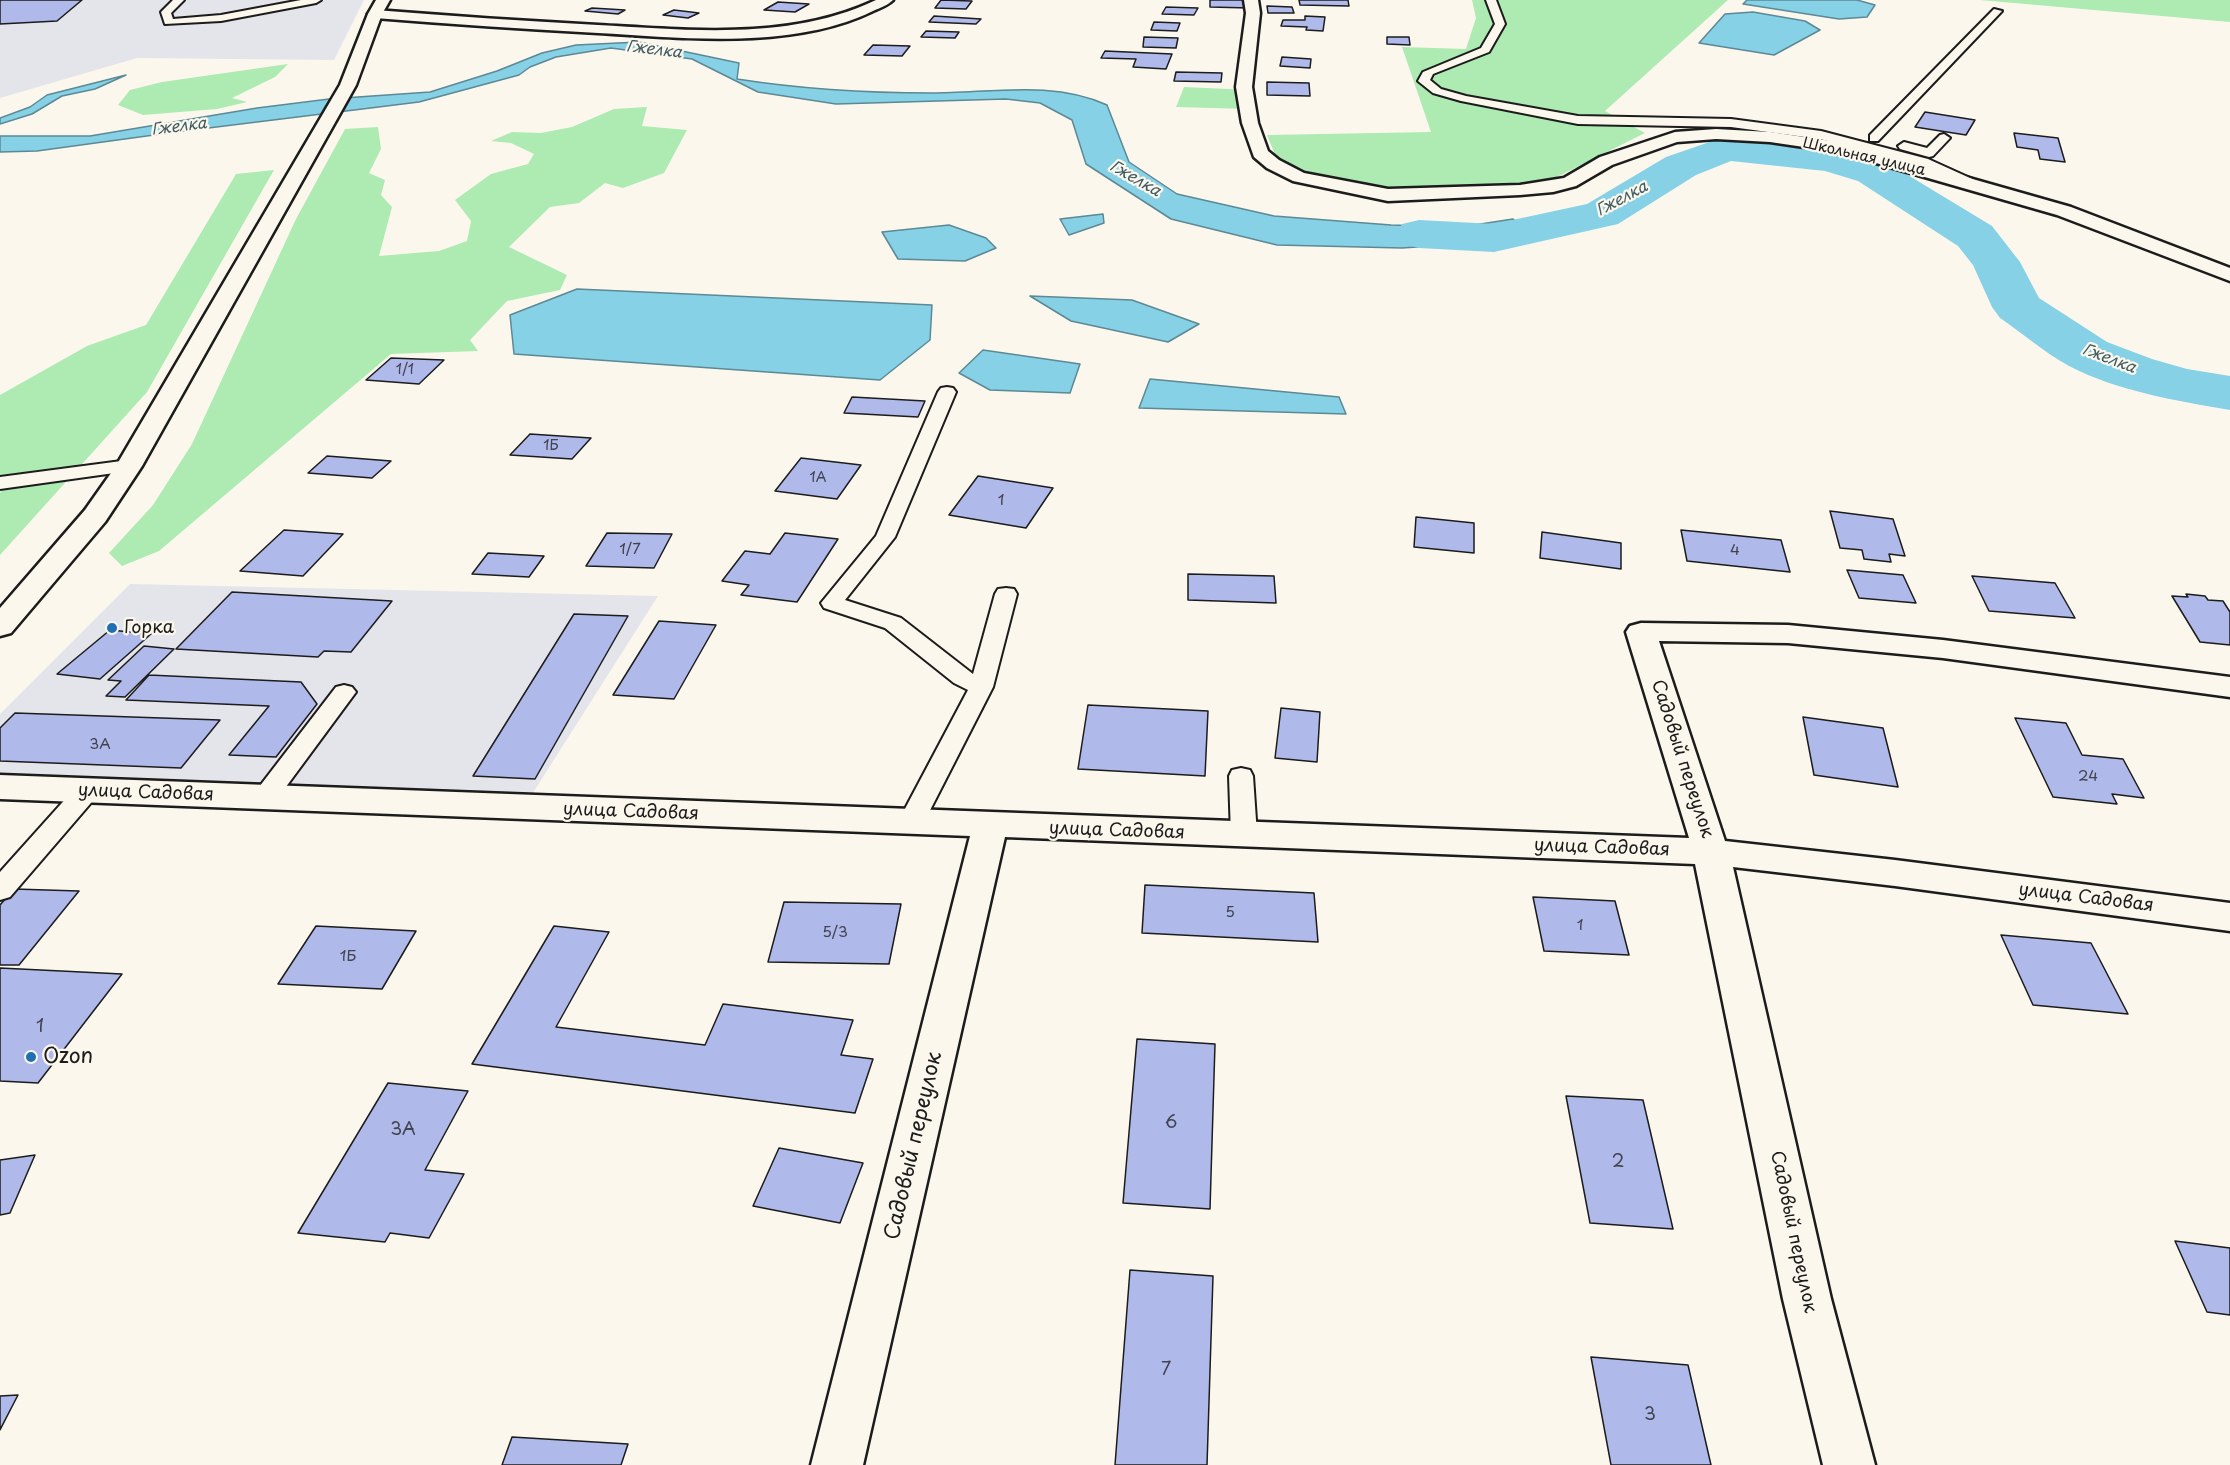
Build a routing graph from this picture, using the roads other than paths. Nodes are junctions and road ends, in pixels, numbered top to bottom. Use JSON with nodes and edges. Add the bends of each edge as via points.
{"nodes":[{"id":1,"x":178,"y":0,"type":"edge"},
{"id":2,"x":316,"y":0,"type":"edge"},
{"id":3,"x":383,"y":0,"type":"edge"},
{"id":4,"x":886,"y":0,"type":"edge"},
{"id":5,"x":1251,"y":0,"type":"edge"},
{"id":6,"x":1491,"y":0,"type":"edge"},
{"id":7,"x":492,"y":6,"type":"dead end"},
{"id":8,"x":1997,"y":11,"type":"dead end"},
{"id":9,"x":375,"y":14,"type":"junction"},
{"id":10,"x":473,"y":21,"type":"junction"},
{"id":11,"x":1643,"y":121,"type":"junction"},
{"id":12,"x":1874,"y":138,"type":"junction"},
{"id":13,"x":1944,"y":138,"type":"dead end"},
{"id":14,"x":1993,"y":191,"type":"junction"},
{"id":15,"x":2230,"y":275,"type":"edge"},
{"id":16,"x":946,"y":392,"type":"dead end"},
{"id":17,"x":129,"y":466,"type":"junction"},
{"id":18,"x":0,"y":483,"type":"edge"},
{"id":19,"x":1006,"y":594,"type":"dead end"},
{"id":20,"x":0,"y":627,"type":"edge"},
{"id":21,"x":981,"y":687,"type":"junction"},
{"id":22,"x":2230,"y":687,"type":"edge"},
{"id":23,"x":344,"y":692,"type":"dead end"},
{"id":24,"x":1241,"y":776,"type":"dead end"},
{"id":25,"x":0,"y":787,"type":"edge"},
{"id":26,"x":87,"y":791,"type":"junction"},
{"id":27,"x":265,"y":797,"type":"junction"},
{"id":28,"x":911,"y":822,"type":"junction"},
{"id":29,"x":990,"y":826,"type":"junction"},
{"id":30,"x":1244,"y":835,"type":"junction"},
{"id":31,"x":1711,"y":852,"type":"junction"},
{"id":32,"x":0,"y":891,"type":"edge"},
{"id":33,"x":2230,"y":917,"type":"edge"},
{"id":34,"x":837,"y":1465,"type":"edge"},
{"id":35,"x":1849,"y":1465,"type":"edge"}],
"edges":[{"from":1,"to":2,"type":"lane","via":[[166,12],[169,22],[221,18]]},
{"from":3,"to":9,"type":"street"},
{"from":4,"to":10,"type":"street","via":[[871,9],[828,22],[767,33],[707,34]]},
{"from":5,"to":14,"type":"street","name":"Школьная улица","via":[[1253,13],[1244,87],[1250,123],[1260,153],[1299,177],[1388,195],[1553,187],[1647,146],[1675,137],[1716,134],[1830,146]]},
{"from":6,"to":11,"type":"lane","via":[[1500,24],[1485,50],[1428,72],[1424,81],[1437,91],[1539,115]]},
{"from":7,"to":10,"type":"street","via":[[491,13]]},
{"from":8,"to":12,"type":"lane"},
{"from":9,"to":10,"type":"street"},
{"from":9,"to":17,"type":"street","via":[[348,86]]},
{"from":11,"to":12,"type":"lane","via":[[1741,119]]},
{"from":11,"to":14,"type":"lane","via":[[1731,123],[1821,135],[1924,162]]},
{"from":12,"to":13,"type":"lane","via":[[1929,153]]},
{"from":14,"to":15,"type":"street","name":"Школьная улица","via":[[2064,211]]},
{"from":16,"to":21,"type":"lane","via":[[885,537],[832,603],[893,623],[962,678]]},
{"from":17,"to":18,"type":"lane"},
{"from":17,"to":20,"type":"street","via":[[95,516]]},
{"from":19,"to":21,"type":"lane"},
{"from":21,"to":28,"type":"lane"},
{"from":22,"to":31,"type":"street","name":"Садовый переулок","via":[[1943,649],[1800,635],[1641,632]]},
{"from":23,"to":27,"type":"lane"},
{"from":24,"to":30,"type":"lane"},
{"from":25,"to":26,"type":"street","name":"улица Садовая"},
{"from":26,"to":27,"type":"street","name":"улица Садовая"},
{"from":26,"to":32,"type":"lane"},
{"from":27,"to":28,"type":"street","name":"улица Садовая"},
{"from":28,"to":29,"type":"street","name":"улица Садовая"},
{"from":29,"to":30,"type":"street","name":"улица Садовая"},
{"from":29,"to":34,"type":"street","name":"Садовый переулок"},
{"from":30,"to":31,"type":"street","name":"улица Садовая"},
{"from":31,"to":33,"type":"street","name":"улица Садовая"},
{"from":31,"to":35,"type":"street","name":"Садовый переулок","via":[[1807,1299]]}]}
